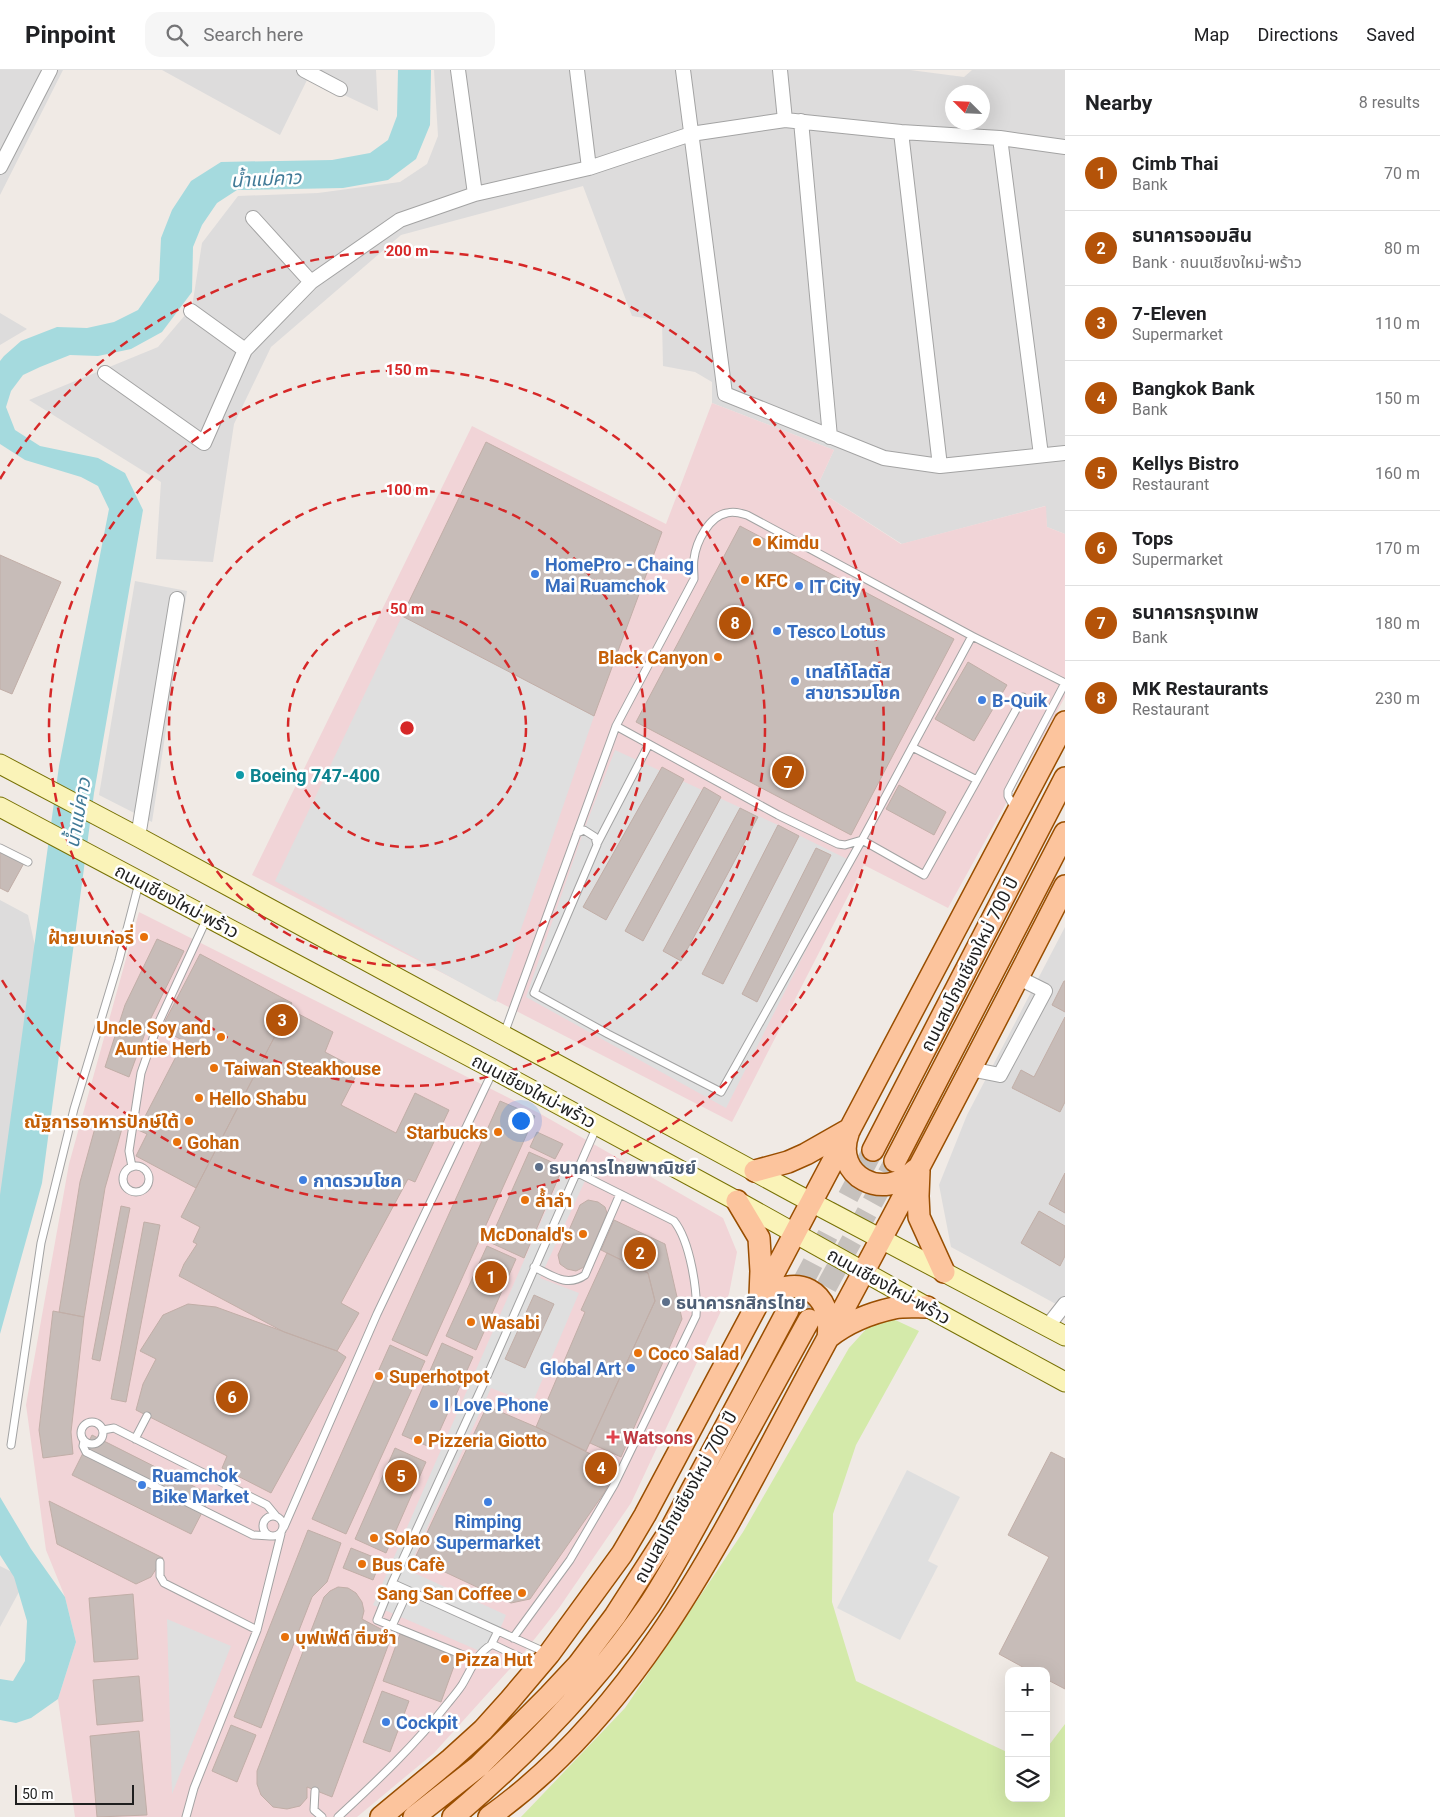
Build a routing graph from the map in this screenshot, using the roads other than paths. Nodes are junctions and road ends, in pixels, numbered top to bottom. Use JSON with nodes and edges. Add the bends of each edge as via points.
{"nodes":[{"id":1,"x":50,"y":70,"type":"edge"},
{"id":2,"x":304,"y":70,"type":"edge"},
{"id":3,"x":458,"y":70,"type":"edge"},
{"id":4,"x":577,"y":70,"type":"edge"},
{"id":5,"x":683,"y":70,"type":"edge"},
{"id":6,"x":780,"y":70,"type":"edge"},
{"id":7,"x":340,"y":89,"type":"dead end"},
{"id":8,"x":785,"y":120,"type":"junction"},
{"id":9,"x":801,"y":121,"type":"junction"},
{"id":10,"x":901,"y":132,"type":"junction"},
{"id":11,"x":691,"y":134,"type":"junction"},
{"id":12,"x":1000,"y":138,"type":"junction"},
{"id":13,"x":1065,"y":147,"type":"edge"},
{"id":14,"x":0,"y":167,"type":"edge"},
{"id":15,"x":589,"y":168,"type":"junction"},
{"id":16,"x":475,"y":194,"type":"junction"},
{"id":17,"x":253,"y":218,"type":"dead end"},
{"id":18,"x":311,"y":282,"type":"junction"},
{"id":19,"x":191,"y":311,"type":"dead end"},
{"id":20,"x":245,"y":350,"type":"junction"},
{"id":21,"x":105,"y":373,"type":"dead end"},
{"id":22,"x":830,"y":437,"type":"junction"},
{"id":23,"x":1065,"y":453,"type":"edge"},
{"id":24,"x":1040,"y":455,"type":"junction"},
{"id":25,"x":940,"y":466,"type":"junction"},
{"id":26,"x":177,"y":599,"type":"dead end"},
{"id":27,"x":972,"y":636,"type":"junction"},
{"id":28,"x":1065,"y":683,"type":"edge"},
{"id":29,"x":1023,"y":697,"type":"dead end"},
{"id":30,"x":1065,"y":722,"type":"edge"},
{"id":31,"x":616,"y":726,"type":"junction"},
{"id":32,"x":649,"y":744,"type":"junction"},
{"id":33,"x":912,"y":747,"type":"junction"},
{"id":34,"x":0,"y":764,"type":"edge"},
{"id":35,"x":1065,"y":778,"type":"edge"},
{"id":36,"x":977,"y":780,"type":"junction"},
{"id":37,"x":0,"y":807,"type":"edge"},
{"id":38,"x":1017,"y":812,"type":"junction"},
{"id":39,"x":1065,"y":832,"type":"edge"},
{"id":40,"x":130,"y":833,"type":"junction"},
{"id":41,"x":577,"y":834,"type":"junction"},
{"id":42,"x":862,"y":840,"type":"junction"},
{"id":43,"x":596,"y":845,"type":"junction"},
{"id":44,"x":0,"y":848,"type":"edge"},
{"id":45,"x":28,"y":862,"type":"dead end"},
{"id":46,"x":139,"y":881,"type":"junction"},
{"id":47,"x":1065,"y":886,"type":"edge"},
{"id":48,"x":1059,"y":912,"type":"edge"},
{"id":49,"x":207,"y":918,"type":"junction"},
{"id":50,"x":1017,"y":977,"type":"junction"},
{"id":51,"x":504,"y":1034,"type":"junction"},
{"id":52,"x":493,"y":1069,"type":"junction"},
{"id":53,"x":970,"y":1069,"type":"junction"},
{"id":54,"x":598,"y":1125,"type":"junction"},
{"id":55,"x":851,"y":1128,"type":"junction"},
{"id":56,"x":873,"y":1150,"type":"tunnel mouth"},
{"id":57,"x":895,"y":1162,"type":"tunnel mouth"},
{"id":58,"x":919,"y":1166,"type":"junction"},
{"id":59,"x":132,"y":1167,"type":"dead end"},
{"id":60,"x":755,"y":1171,"type":"junction"},
{"id":61,"x":576,"y":1172,"type":"junction"},
{"id":62,"x":620,"y":1194,"type":"junction"},
{"id":63,"x":738,"y":1202,"type":"junction"},
{"id":64,"x":811,"y":1202,"type":"junction"},
{"id":65,"x":795,"y":1233,"type":"junction"},
{"id":66,"x":880,"y":1238,"type":"junction"},
{"id":67,"x":534,"y":1268,"type":"junction"},
{"id":68,"x":863,"y":1272,"type":"junction"},
{"id":69,"x":944,"y":1272,"type":"junction"},
{"id":70,"x":759,"y":1301,"type":"junction"},
{"id":71,"x":1065,"y":1304,"type":"edge"},
{"id":72,"x":927,"y":1307,"type":"junction"},
{"id":73,"x":788,"y":1310,"type":"tunnel mouth"},
{"id":74,"x":809,"y":1320,"type":"tunnel mouth"},
{"id":75,"x":1047,"y":1327,"type":"junction"},
{"id":76,"x":1065,"y":1336,"type":"edge"},
{"id":77,"x":828,"y":1338,"type":"junction"},
{"id":78,"x":1065,"y":1382,"type":"edge"},
{"id":79,"x":146,"y":1416,"type":"dead end"},
{"id":80,"x":103,"y":1430,"type":"junction"},
{"id":81,"x":135,"y":1439,"type":"junction"},
{"id":82,"x":84,"y":1441,"type":"junction"},
{"id":83,"x":11,"y":1445,"type":"dead end"},
{"id":84,"x":276,"y":1516,"type":"junction"},
{"id":85,"x":282,"y":1530,"type":"junction"},
{"id":86,"x":270,"y":1536,"type":"junction"},
{"id":87,"x":160,"y":1562,"type":"dead end"},
{"id":88,"x":392,"y":1583,"type":"junction"},
{"id":89,"x":408,"y":1591,"type":"junction"},
{"id":90,"x":392,"y":1626,"type":"junction"},
{"id":91,"x":257,"y":1630,"type":"junction"},
{"id":92,"x":498,"y":1631,"type":"junction"},
{"id":93,"x":513,"y":1638,"type":"junction"},
{"id":94,"x":491,"y":1645,"type":"junction"},
{"id":95,"x":475,"y":1660,"type":"junction"},
{"id":96,"x":543,"y":1660,"type":"junction"},
{"id":97,"x":194,"y":1788,"type":"junction"},
{"id":98,"x":315,"y":1791,"type":"dead end"},
{"id":99,"x":494,"y":1815,"type":"edge"},
{"id":100,"x":186,"y":1817,"type":"edge"},
{"id":101,"x":191,"y":1817,"type":"edge"},
{"id":102,"x":322,"y":1817,"type":"edge"},
{"id":103,"x":338,"y":1817,"type":"edge"},
{"id":104,"x":381,"y":1817,"type":"edge"},
{"id":105,"x":414,"y":1817,"type":"edge"},
{"id":106,"x":453,"y":1817,"type":"edge"}],
"edges":[{"from":1,"to":14,"type":"street"},
{"from":2,"to":7,"type":"street"},
{"from":3,"to":16,"type":"street"},
{"from":4,"to":15,"type":"street"},
{"from":5,"to":11,"type":"street"},
{"from":6,"to":8,"type":"street"},
{"from":8,"to":9,"type":"street"},
{"from":8,"to":11,"type":"street"},
{"from":9,"to":10,"type":"street"},
{"from":9,"to":22,"type":"street"},
{"from":10,"to":12,"type":"street"},
{"from":10,"to":25,"type":"street"},
{"from":11,"to":15,"type":"street"},
{"from":11,"to":22,"type":"street","via":[[725,394]]},
{"from":12,"to":13,"type":"street"},
{"from":12,"to":24,"type":"street"},
{"from":15,"to":16,"type":"street"},
{"from":16,"to":18,"type":"street","via":[[400,220]]},
{"from":17,"to":18,"type":"street"},
{"from":18,"to":20,"type":"street"},
{"from":19,"to":20,"type":"street"},
{"from":20,"to":21,"type":"street","via":[[204,444]]},
{"from":22,"to":25,"type":"street","via":[[884,458]]},
{"from":23,"to":24,"type":"street"},
{"from":24,"to":25,"type":"street"},
{"from":26,"to":40,"type":"street"},
{"from":27,"to":28,"type":"lane"},
{"from":27,"to":31,"type":"lane","via":[[747,515],[727,512],[712,521],[700,540],[693,560],[694,579]]},
{"from":27,"to":33,"type":"lane"},
{"from":28,"to":38,"type":"lane","via":[[1008,791]]},
{"from":29,"to":36,"type":"lane"},
{"from":30,"to":38,"type":"main road"},
{"from":31,"to":32,"type":"lane"},
{"from":31,"to":41,"type":"lane"},
{"from":32,"to":42,"type":"lane","via":[[838,844]]},
{"from":32,"to":43,"type":"lane"},
{"from":33,"to":36,"type":"lane"},
{"from":33,"to":42,"type":"lane"},
{"from":34,"to":40,"type":"main road","name":"ถนนเชียงใหม่-พร้าว"},
{"from":35,"to":56,"type":"main road","name":"ถนนสมโภชเชียงใหม่ 700 ปี"},
{"from":36,"to":42,"type":"lane","via":[[924,875]]},
{"from":37,"to":46,"type":"main road","name":"ถนนเชียงใหม่-พร้าว"},
{"from":38,"to":55,"type":"main road"},
{"from":39,"to":57,"type":"main road","name":"ถนนสมโภชเชียงใหม่ 700 ปี"},
{"from":40,"to":51,"type":"main road","name":"ถนนเชียงใหม่-พร้าว"},
{"from":41,"to":43,"type":"lane","via":[[584,830],[595,837]]},
{"from":41,"to":51,"type":"lane"},
{"from":42,"to":43,"type":"lane","via":[[721,1092],[534,993]]},
{"from":44,"to":45,"type":"lane"},
{"from":46,"to":49,"type":"main road","name":"ถนนเชียงใหม่-พร้าว"},
{"from":46,"to":83,"type":"lane","via":[[74,1109],[41,1243]]},
{"from":47,"to":48,"type":"main road"},
{"from":48,"to":50,"type":"main road"},
{"from":49,"to":52,"type":"main road","name":"ถนนเชียงใหม่-พร้าว"},
{"from":49,"to":59,"type":"lane","via":[[158,1024],[141,1073],[129,1151]]},
{"from":50,"to":53,"type":"main road"},
{"from":50,"to":53,"type":"street","via":[[1045,991],[1000,1075]]},
{"from":51,"to":60,"type":"main road","name":"ถนนเชียงใหม่-พร้าว"},
{"from":52,"to":54,"type":"main road","name":"ถนนเชียงใหม่-พร้าว"},
{"from":52,"to":85,"type":"lane","via":[[377,1314]]},
{"from":53,"to":58,"type":"main road"},
{"from":54,"to":61,"type":"lane"},
{"from":54,"to":63,"type":"main road","name":"ถนนเชียงใหม่-พร้าว"},
{"from":55,"to":58,"type":"main road","via":[[846,1140],[849,1163],[866,1181],[877,1185],[900,1182]]},
{"from":55,"to":60,"type":"main road","via":[[806,1154]]},
{"from":55,"to":64,"type":"main road"},
{"from":58,"to":66,"type":"main road"},
{"from":58,"to":69,"type":"main road","via":[[919,1217]]},
{"from":60,"to":64,"type":"main road","name":"ถนนเชียงใหม่-พร้าว"},
{"from":61,"to":62,"type":"lane"},
{"from":61,"to":67,"type":"lane"},
{"from":62,"to":67,"type":"lane","via":[[585,1276],[576,1282],[564,1281]]},
{"from":62,"to":93,"type":"lane","via":[[678,1226],[692,1273],[696,1316],[614,1485],[570,1560]]},
{"from":63,"to":65,"type":"main road","name":"ถนนเชียงใหม่-พร้าว"},
{"from":63,"to":70,"type":"main road","via":[[759,1238]]},
{"from":64,"to":65,"type":"main road"},
{"from":64,"to":66,"type":"main road","name":"ถนนเชียงใหม่-พร้าว"},
{"from":65,"to":68,"type":"main road","name":"ถนนเชียงใหม่-พร้าว"},
{"from":65,"to":70,"type":"main road"},
{"from":66,"to":68,"type":"main road"},
{"from":66,"to":69,"type":"main road","name":"ถนนเชียงใหม่-พร้าว"},
{"from":67,"to":88,"type":"lane"},
{"from":68,"to":72,"type":"main road","name":"ถนนเชียงใหม่-พร้าว"},
{"from":68,"to":77,"type":"main road"},
{"from":69,"to":75,"type":"main road","name":"ถนนเชียงใหม่-พร้าว"},
{"from":70,"to":77,"type":"main road","via":[[780,1288],[804,1288],[823,1302],[830,1326]]},
{"from":70,"to":96,"type":"main road","via":[[622,1554]]},
{"from":71,"to":75,"type":"street"},
{"from":72,"to":77,"type":"main road","via":[[896,1308],[869,1315],[842,1327]]},
{"from":72,"to":78,"type":"main road","name":"ถนนเชียงใหม่-พร้าว"},
{"from":73,"to":105,"type":"main road","name":"ถนนสมโภชเชียงใหม่ 700 ปี","via":[[671,1529],[615,1616],[578,1665],[479,1766]]},
{"from":74,"to":106,"type":"main road","name":"ถนนสมโภชเชียงใหม่ 700 ปี","via":[[689,1540],[650,1603],[563,1711],[494,1782]]},
{"from":75,"to":76,"type":"main road","name":"ถนนเชียงใหม่-พร้าว"},
{"from":77,"to":99,"type":"main road","via":[[712,1552],[653,1646],[612,1700],[564,1752]]},
{"from":79,"to":81,"type":"lane"},
{"from":80,"to":81,"type":"lane","via":[[114,1428]]},
{"from":80,"to":82,"type":"lane","via":[[103,1437],[98,1443]]},
{"from":80,"to":82,"type":"lane","via":[[96,1422],[85,1424],[82,1431]]},
{"from":81,"to":84,"type":"lane","via":[[267,1506]]},
{"from":82,"to":86,"type":"lane","via":[[86,1452],[254,1535]]},
{"from":84,"to":85,"type":"lane","via":[[282,1519]]},
{"from":84,"to":86,"type":"lane","via":[[268,1517],[263,1523],[264,1531]]},
{"from":85,"to":86,"type":"lane","via":[[277,1536]]},
{"from":85,"to":91,"type":"lane"},
{"from":87,"to":91,"type":"lane","via":[[160,1576],[164,1583]]},
{"from":88,"to":89,"type":"lane"},
{"from":88,"to":90,"type":"lane","via":[[378,1620]]},
{"from":89,"to":90,"type":"lane"},
{"from":89,"to":92,"type":"lane"},
{"from":90,"to":95,"type":"lane"},
{"from":91,"to":97,"type":"lane"},
{"from":92,"to":93,"type":"lane"},
{"from":92,"to":94,"type":"lane"},
{"from":93,"to":96,"type":"lane"},
{"from":94,"to":95,"type":"lane"},
{"from":94,"to":96,"type":"lane"},
{"from":95,"to":103,"type":"lane","via":[[448,1704],[377,1781]]},
{"from":96,"to":104,"type":"main road","via":[[483,1730]]},
{"from":97,"to":100,"type":"lane"},
{"from":97,"to":101,"type":"lane"},
{"from":98,"to":102,"type":"lane","via":[[314,1810]]}]}
